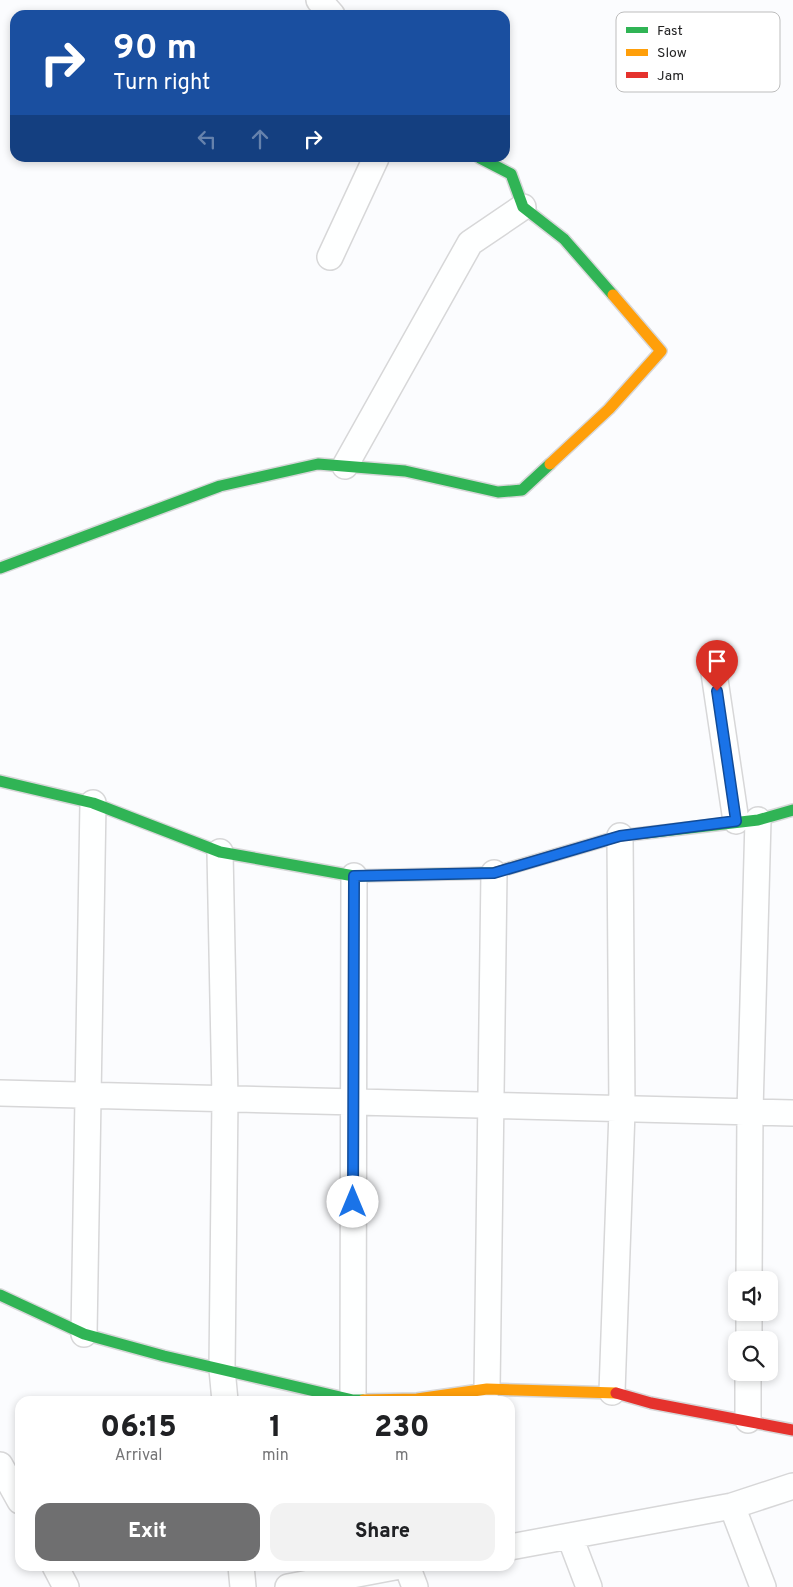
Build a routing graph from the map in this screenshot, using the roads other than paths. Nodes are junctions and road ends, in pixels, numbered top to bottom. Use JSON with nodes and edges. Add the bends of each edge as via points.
{"nodes":[{"id":1,"x":318,"y":0,"type":"edge"},
{"id":2,"x":327,"y":10,"type":"edge"},
{"id":3,"x":374,"y":162,"type":"edge"},
{"id":4,"x":488,"y":162,"type":"edge"},
{"id":5,"x":524,"y":207,"type":"junction"},
{"id":6,"x":330,"y":257,"type":"dead end"},
{"id":7,"x":345,"y":466,"type":"junction"},
{"id":8,"x":2,"y":566,"type":"edge"},
{"id":9,"x":714,"y":673,"type":"dead end"},
{"id":10,"x":0,"y":781,"type":"edge"},
{"id":11,"x":93,"y":803,"type":"junction"},
{"id":12,"x":793,"y":810,"type":"edge"},
{"id":13,"x":747,"y":820,"type":"junction"},
{"id":14,"x":620,"y":836,"type":"junction"},
{"id":15,"x":220,"y":852,"type":"junction"},
{"id":16,"x":494,"y":873,"type":"junction"},
{"id":17,"x":354,"y":876,"type":"junction"},
{"id":18,"x":0,"y":1093,"type":"edge"},
{"id":19,"x":88,"y":1095,"type":"junction"},
{"id":20,"x":226,"y":1098,"type":"junction"},
{"id":21,"x":353,"y":1102,"type":"junction"},
{"id":22,"x":490,"y":1106,"type":"junction"},
{"id":23,"x":622,"y":1111,"type":"junction"},
{"id":24,"x":750,"y":1111,"type":"junction"},
{"id":25,"x":793,"y":1114,"type":"edge"},
{"id":26,"x":749,"y":1271,"type":"edge"},
{"id":27,"x":0,"y":1295,"type":"edge"},
{"id":28,"x":84,"y":1334,"type":"junction"},
{"id":29,"x":222,"y":1369,"type":"junction"},
{"id":30,"x":748,"y":1381,"type":"edge"},
{"id":31,"x":487,"y":1389,"type":"junction"},
{"id":32,"x":612,"y":1392,"type":"junction"},
{"id":33,"x":225,"y":1396,"type":"edge"},
{"id":34,"x":336,"y":1396,"type":"edge"},
{"id":35,"x":353,"y":1396,"type":"edge"},
{"id":36,"x":439,"y":1396,"type":"edge"},
{"id":37,"x":748,"y":1420,"type":"junction"},
{"id":38,"x":793,"y":1430,"type":"edge"},
{"id":39,"x":0,"y":1464,"type":"edge"},
{"id":40,"x":793,"y":1486,"type":"edge"},
{"id":41,"x":15,"y":1492,"type":"edge"},
{"id":42,"x":732,"y":1506,"type":"junction"},
{"id":43,"x":570,"y":1537,"type":"junction"},
{"id":44,"x":515,"y":1546,"type":"edge"},
{"id":45,"x":58,"y":1571,"type":"edge"},
{"id":46,"x":241,"y":1571,"type":"edge"},
{"id":47,"x":373,"y":1571,"type":"edge"},
{"id":48,"x":409,"y":1571,"type":"edge"},
{"id":49,"x":66,"y":1587,"type":"edge"},
{"id":50,"x":243,"y":1587,"type":"edge"},
{"id":51,"x":288,"y":1587,"type":"edge"},
{"id":52,"x":415,"y":1587,"type":"edge"},
{"id":53,"x":589,"y":1587,"type":"edge"},
{"id":54,"x":763,"y":1587,"type":"edge"}],
"edges":[{"from":1,"to":2,"type":"street"},
{"from":3,"to":6,"type":"street"},
{"from":4,"to":5,"type":"street","via":[[511,174]]},
{"from":5,"to":7,"type":"street","via":[[470,242]]},
{"from":5,"to":7,"type":"street","via":[[564,239],[661,351],[609,409],[522,490],[498,492],[405,471]]},
{"from":7,"to":8,"type":"street","via":[[318,464],[220,486]]},
{"from":9,"to":13,"type":"street"},
{"from":10,"to":11,"type":"street"},
{"from":11,"to":15,"type":"street"},
{"from":11,"to":19,"type":"street"},
{"from":12,"to":13,"type":"street"},
{"from":13,"to":14,"type":"street"},
{"from":13,"to":24,"type":"street"},
{"from":14,"to":16,"type":"street"},
{"from":14,"to":23,"type":"street"},
{"from":15,"to":17,"type":"street"},
{"from":15,"to":20,"type":"street"},
{"from":16,"to":17,"type":"street"},
{"from":16,"to":22,"type":"street"},
{"from":17,"to":21,"type":"street"},
{"from":18,"to":19,"type":"street"},
{"from":19,"to":20,"type":"street"},
{"from":19,"to":28,"type":"street"},
{"from":20,"to":21,"type":"street"},
{"from":20,"to":29,"type":"street"},
{"from":21,"to":22,"type":"street"},
{"from":21,"to":35,"type":"street"},
{"from":22,"to":23,"type":"street"},
{"from":22,"to":31,"type":"street"},
{"from":23,"to":24,"type":"street"},
{"from":23,"to":32,"type":"street"},
{"from":24,"to":25,"type":"street"},
{"from":24,"to":26,"type":"street"},
{"from":27,"to":28,"type":"street"},
{"from":28,"to":29,"type":"street"},
{"from":29,"to":33,"type":"street"},
{"from":29,"to":34,"type":"street"},
{"from":30,"to":37,"type":"street"},
{"from":31,"to":32,"type":"street"},
{"from":31,"to":36,"type":"street"},
{"from":32,"to":37,"type":"street","via":[[651,1403]]},
{"from":37,"to":38,"type":"street"},
{"from":39,"to":41,"type":"street"},
{"from":40,"to":42,"type":"street"},
{"from":42,"to":43,"type":"street"},
{"from":42,"to":54,"type":"street"},
{"from":43,"to":44,"type":"street"},
{"from":43,"to":53,"type":"street"},
{"from":45,"to":49,"type":"street"},
{"from":46,"to":50,"type":"street"},
{"from":47,"to":51,"type":"street"},
{"from":48,"to":52,"type":"street"}]}
